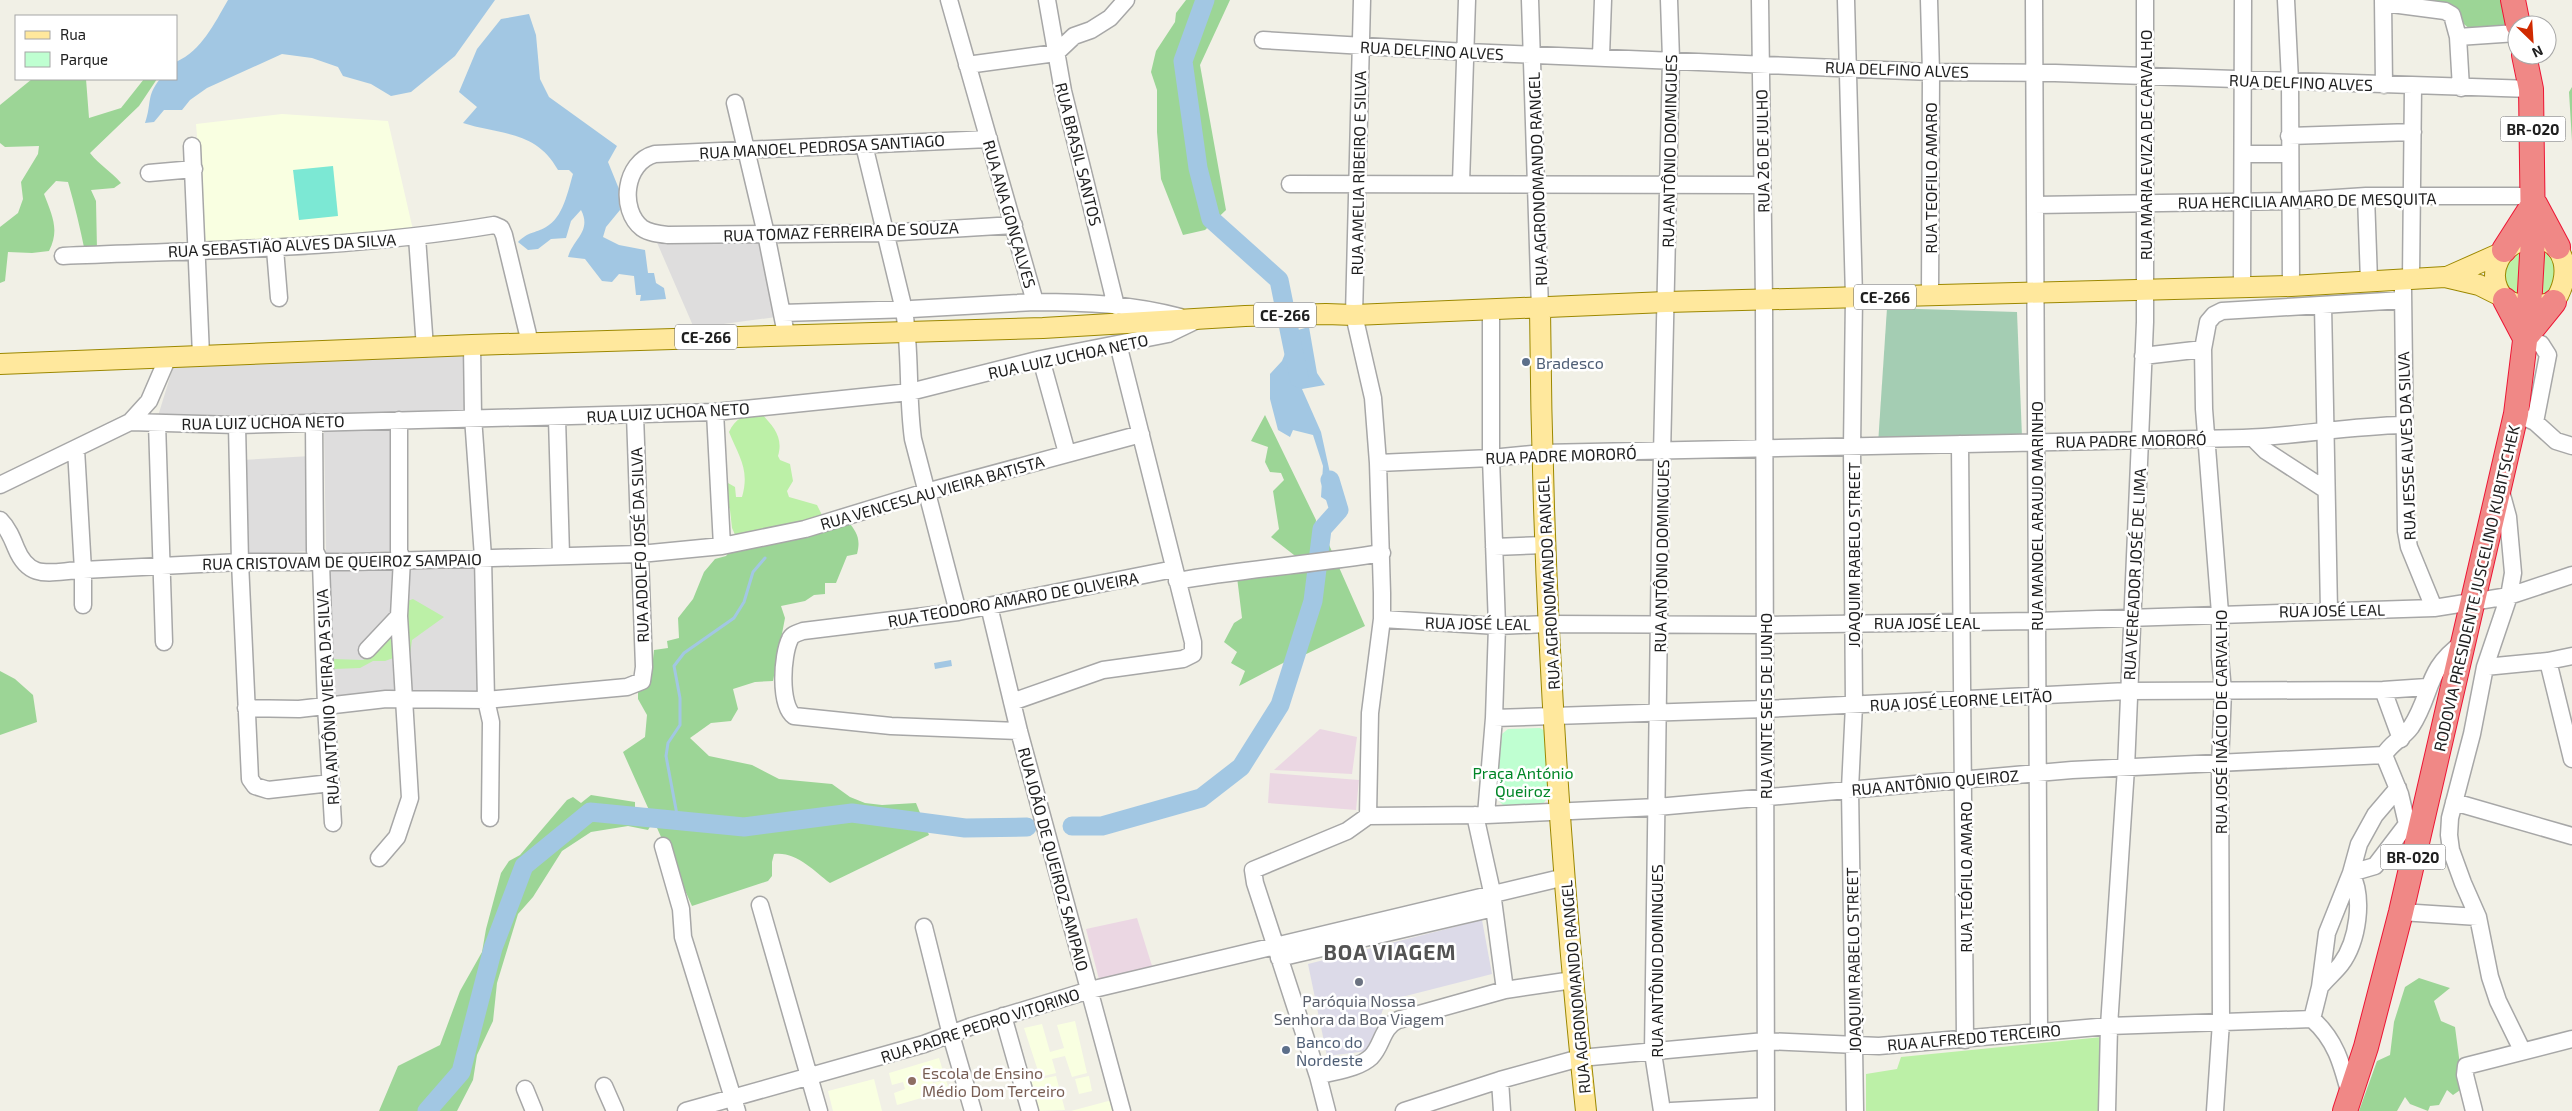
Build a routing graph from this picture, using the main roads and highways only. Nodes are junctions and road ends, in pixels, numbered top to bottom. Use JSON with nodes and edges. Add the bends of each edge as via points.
{"nodes":[{"id":1,"x":2513,"y":0,"type":"edge"},
{"id":2,"x":2516,"y":15,"type":"edge"},
{"id":3,"x":2526,"y":65,"type":"edge"},
{"id":4,"x":2534,"y":199,"type":"junction"},
{"id":5,"x":2533,"y":238,"type":"junction"},
{"id":6,"x":2503,"y":251,"type":"junction"},
{"id":7,"x":2564,"y":251,"type":"edge"},
{"id":8,"x":2445,"y":277,"type":"junction"},
{"id":9,"x":2562,"y":297,"type":"edge"},
{"id":10,"x":2503,"y":298,"type":"junction"},
{"id":11,"x":2529,"y":308,"type":"junction"},
{"id":12,"x":1540,"y":309,"type":"junction"},
{"id":13,"x":2525,"y":339,"type":"junction"},
{"id":14,"x":0,"y":364,"type":"edge"},
{"id":15,"x":2348,"y":1104,"type":"edge"},
{"id":16,"x":1586,"y":1111,"type":"edge"}],
"edges":[{"from":1,"to":2,"type":"highway"},
{"from":3,"to":4,"type":"highway","name":"RODOVIA PRESIDENTE JUSCELINO KUBITSCHEK","number":"BR-020","via":[[2531,89]]},
{"from":4,"to":5,"type":"highway","name":"RODOVIA PRESIDENTE JUSCELINO KUBITSCHEK","number":"BR-020"},
{"from":4,"to":6,"type":"highway"},
{"from":4,"to":7,"type":"highway"},
{"from":5,"to":6,"type":"main road","via":[[2522,240]]},
{"from":5,"to":7,"type":"main road","via":[[2551,242]]},
{"from":5,"to":11,"type":"highway","name":"RODOVIA PRESIDENTE JUSCELINO KUBITSCHEK","number":"BR-020"},
{"from":6,"to":8,"type":"main road","number":"CE-266"},
{"from":6,"to":10,"type":"main road","via":[[2495,272]]},
{"from":7,"to":9,"type":"main road","via":[[2568,272]]},
{"from":8,"to":10,"type":"main road","number":"CE-266","via":[[2471,282]]},
{"from":8,"to":12,"type":"main road","number":"CE-266","via":[[2291,286],[1666,302]]},
{"from":9,"to":11,"type":"main road"},
{"from":9,"to":13,"type":"highway"},
{"from":10,"to":11,"type":"main road"},
{"from":10,"to":13,"type":"highway"},
{"from":11,"to":13,"type":"highway","name":"RODOVIA PRESIDENTE JUSCELINO KUBITSCHEK","number":"BR-020"},
{"from":12,"to":14,"type":"main road","number":"CE-266","via":[[1354,316],[1245,316],[1195,321]]},
{"from":12,"to":16,"type":"main road","name":"RUA AGRONOMANDO RANGEL","via":[[1548,624],[1573,980]]},
{"from":13,"to":15,"type":"highway","name":"RODOVIA PRESIDENTE JUSCELINO KUBITSCHEK","number":"BR-020","via":[[2525,418],[2500,488],[2464,642],[2413,826],[2401,912]]}]}
